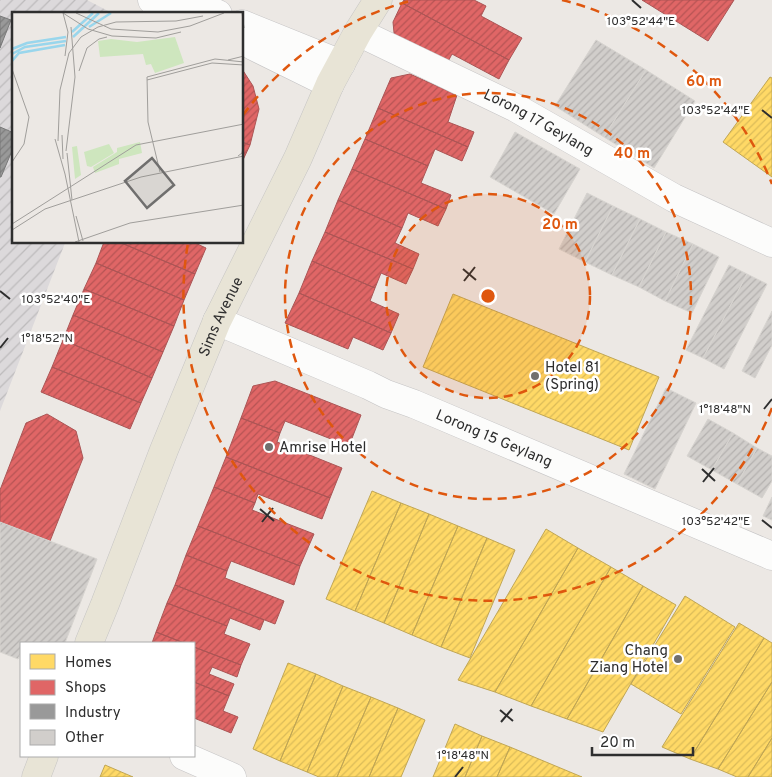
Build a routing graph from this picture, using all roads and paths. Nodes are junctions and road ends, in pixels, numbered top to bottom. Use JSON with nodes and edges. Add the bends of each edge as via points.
{"nodes":[{"id":1,"x":152,"y":0,"type":"edge"},
{"id":2,"x":186,"y":0,"type":"edge"},
{"id":3,"x":378,"y":0,"type":"edge"},
{"id":4,"x":179,"y":12,"type":"edge"},
{"id":5,"x":213,"y":12,"type":"edge"},
{"id":6,"x":244,"y":25,"type":"edge"},
{"id":7,"x":358,"y":32,"type":"junction"},
{"id":8,"x":244,"y":42,"type":"edge"},
{"id":9,"x":335,"y":74,"type":"junction"},
{"id":10,"x":772,"y":243,"type":"edge"},
{"id":11,"x":217,"y":321,"type":"junction"},
{"id":12,"x":772,"y":556,"type":"edge"},
{"id":13,"x":89,"y":642,"type":"edge"},
{"id":14,"x":44,"y":757,"type":"edge"},
{"id":15,"x":186,"y":757,"type":"edge"},
{"id":16,"x":36,"y":777,"type":"edge"},
{"id":17,"x":232,"y":777,"type":"edge"}],
"edges":[{"from":1,"to":4,"type":"street"},
{"from":2,"to":5,"type":"street"},
{"from":3,"to":7,"type":"main road","name":"Sims Avenue"},
{"from":6,"to":9,"type":"street"},
{"from":7,"to":9,"type":"main road","name":"Sims Avenue"},
{"from":7,"to":10,"type":"street","name":"Lorong 17 Geylang","via":[[516,108],[674,198]]},
{"from":8,"to":9,"type":"street"},
{"from":9,"to":11,"type":"main road","name":"Sims Avenue","via":[[298,158]]},
{"from":11,"to":12,"type":"street","name":"Lorong 15 Geylang"},
{"from":11,"to":13,"type":"main road","name":"Sims Avenue"},
{"from":14,"to":16,"type":"main road"},
{"from":15,"to":17,"type":"street"}]}
